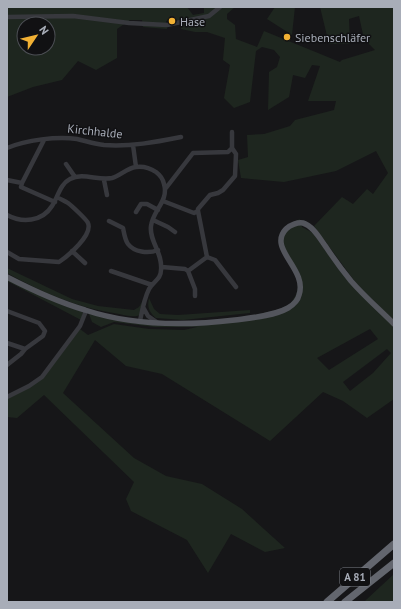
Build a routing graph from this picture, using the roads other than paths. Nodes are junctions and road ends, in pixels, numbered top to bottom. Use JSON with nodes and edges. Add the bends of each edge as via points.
{"nodes":[{"id":1,"x":220,"y":7,"type":"edge"},
{"id":2,"x":7,"y":17,"type":"edge"},
{"id":3,"x":232,"y":132,"type":"dead end"},
{"id":4,"x":182,"y":137,"type":"dead end"},
{"id":5,"x":44,"y":140,"type":"junction"},
{"id":6,"x":133,"y":145,"type":"junction"},
{"id":7,"x":7,"y":148,"type":"edge"},
{"id":8,"x":232,"y":148,"type":"junction"},
{"id":9,"x":66,"y":164,"type":"dead end"},
{"id":10,"x":136,"y":167,"type":"junction"},
{"id":11,"x":75,"y":177,"type":"junction"},
{"id":12,"x":7,"y":180,"type":"edge"},
{"id":13,"x":104,"y":180,"type":"junction"},
{"id":14,"x":22,"y":183,"type":"junction"},
{"id":15,"x":166,"y":188,"type":"junction"},
{"id":16,"x":107,"y":195,"type":"dead end"},
{"id":17,"x":56,"y":199,"type":"junction"},
{"id":18,"x":163,"y":201,"type":"junction"},
{"id":19,"x":158,"y":210,"type":"junction"},
{"id":20,"x":198,"y":211,"type":"junction"},
{"id":21,"x":136,"y":212,"type":"dead end"},
{"id":22,"x":7,"y":215,"type":"edge"},
{"id":23,"x":153,"y":220,"type":"junction"},
{"id":24,"x":109,"y":222,"type":"dead end"},
{"id":25,"x":175,"y":232,"type":"dead end"},
{"id":26,"x":158,"y":250,"type":"junction"},
{"id":27,"x":72,"y":251,"type":"junction"},
{"id":28,"x":7,"y":252,"type":"edge"},
{"id":29,"x":206,"y":257,"type":"junction"},
{"id":30,"x":85,"y":263,"type":"dead end"},
{"id":31,"x":162,"y":267,"type":"junction"},
{"id":32,"x":111,"y":271,"type":"dead end"},
{"id":33,"x":188,"y":271,"type":"junction"},
{"id":34,"x":7,"y":277,"type":"edge"},
{"id":35,"x":152,"y":285,"type":"junction"},
{"id":36,"x":236,"y":287,"type":"dead end"},
{"id":37,"x":195,"y":296,"type":"dead end"},
{"id":38,"x":143,"y":307,"type":"junction"},
{"id":39,"x":7,"y":311,"type":"edge"},
{"id":40,"x":86,"y":311,"type":"junction"},
{"id":41,"x":140,"y":321,"type":"junction"},
{"id":42,"x":158,"y":323,"type":"junction"},
{"id":43,"x":394,"y":324,"type":"edge"},
{"id":44,"x":7,"y":343,"type":"edge"},
{"id":45,"x":25,"y":349,"type":"junction"},
{"id":46,"x":7,"y":365,"type":"edge"},
{"id":47,"x":7,"y":398,"type":"edge"},
{"id":48,"x":394,"y":544,"type":"edge"},
{"id":49,"x":393,"y":564,"type":"edge"},
{"id":50,"x":327,"y":602,"type":"edge"},
{"id":51,"x":345,"y":602,"type":"edge"}],
"edges":[{"from":1,"to":2,"type":"street","via":[[208,16],[167,24],[129,23],[73,16]]},
{"from":3,"to":8,"type":"street"},
{"from":4,"to":6,"type":"street","name":"Kirchhalde"},
{"from":5,"to":6,"type":"street","name":"Kirchhalde","via":[[63,138],[104,145]]},
{"from":5,"to":7,"type":"street","name":"Kirchhalde"},
{"from":5,"to":14,"type":"street"},
{"from":6,"to":10,"type":"street"},
{"from":8,"to":15,"type":"street","via":[[228,152],[193,153]]},
{"from":8,"to":20,"type":"street","via":[[236,154],[235,176],[218,194],[210,195]]},
{"from":9,"to":11,"type":"street"},
{"from":10,"to":13,"type":"street"},
{"from":10,"to":15,"type":"street","via":[[152,169],[159,174]]},
{"from":11,"to":13,"type":"street"},
{"from":11,"to":17,"type":"street","via":[[65,182]]},
{"from":12,"to":14,"type":"street"},
{"from":13,"to":16,"type":"street"},
{"from":14,"to":17,"type":"street","via":[[22,187]]},
{"from":15,"to":18,"type":"street"},
{"from":17,"to":22,"type":"street","via":[[48,212],[38,218],[28,221]]},
{"from":17,"to":27,"type":"street","via":[[69,204],[88,222],[86,237]]},
{"from":18,"to":19,"type":"street"},
{"from":18,"to":20,"type":"street","via":[[194,213]]},
{"from":19,"to":21,"type":"street","via":[[141,204]]},
{"from":19,"to":23,"type":"street"},
{"from":20,"to":29,"type":"street"},
{"from":23,"to":25,"type":"street"},
{"from":23,"to":26,"type":"street","via":[[151,234]]},
{"from":24,"to":26,"type":"street","via":[[123,228],[127,243],[135,250]]},
{"from":26,"to":31,"type":"street"},
{"from":27,"to":28,"type":"street","via":[[59,262],[19,259]]},
{"from":27,"to":30,"type":"street"},
{"from":29,"to":33,"type":"street"},
{"from":29,"to":36,"type":"street","via":[[215,260]]},
{"from":31,"to":33,"type":"street"},
{"from":31,"to":35,"type":"street","via":[[160,278]]},
{"from":32,"to":35,"type":"street"},
{"from":33,"to":37,"type":"street"},
{"from":34,"to":40,"type":"main road"},
{"from":35,"to":38,"type":"street"},
{"from":38,"to":41,"type":"street"},
{"from":38,"to":42,"type":"street","via":[[148,316]]},
{"from":39,"to":45,"type":"street","via":[[39,323],[45,331]]},
{"from":40,"to":41,"type":"main road"},
{"from":40,"to":47,"type":"street","via":[[80,326],[42,377]]},
{"from":41,"to":42,"type":"main road"},
{"from":42,"to":43,"type":"main road","via":[[204,323],[246,318],[288,308],[298,300],[301,282],[284,252],[282,238],[289,226],[304,223],[316,233],[352,283]]},
{"from":44,"to":45,"type":"street"},
{"from":45,"to":46,"type":"street"},
{"from":48,"to":50,"type":"highway","number":"A 81"},
{"from":49,"to":51,"type":"highway","number":"A 81"}]}
